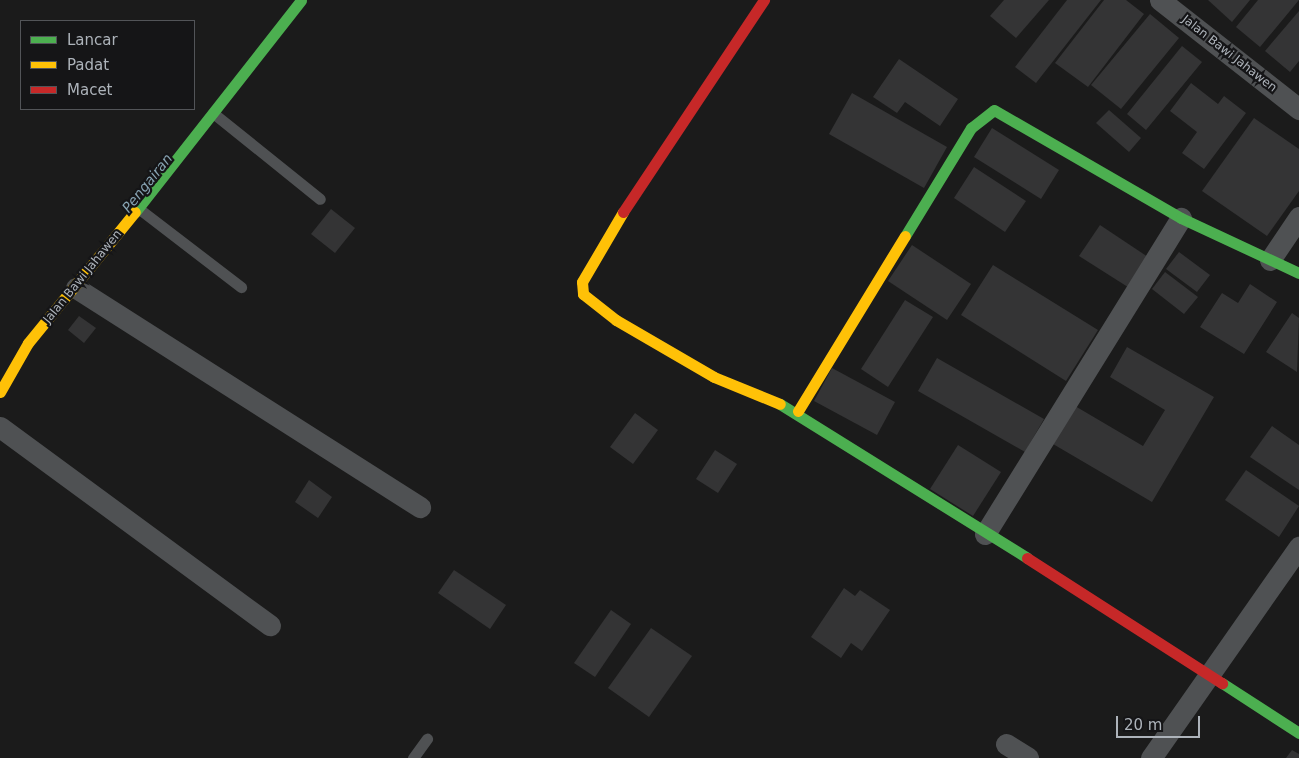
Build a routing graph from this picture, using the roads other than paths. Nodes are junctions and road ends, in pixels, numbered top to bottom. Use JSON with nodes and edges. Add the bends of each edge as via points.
{"nodes":[{"id":1,"x":301,"y":0,"type":"edge"},
{"id":2,"x":764,"y":0,"type":"edge"},
{"id":3,"x":1160,"y":0,"type":"edge"},
{"id":4,"x":1299,"y":109,"type":"edge"},
{"id":5,"x":212,"y":113,"type":"junction"},
{"id":6,"x":320,"y":199,"type":"dead end"},
{"id":7,"x":138,"y":208,"type":"junction"},
{"id":8,"x":1299,"y":217,"type":"edge"},
{"id":9,"x":1181,"y":218,"type":"junction"},
{"id":10,"x":1270,"y":260,"type":"junction"},
{"id":11,"x":1299,"y":273,"type":"edge"},
{"id":12,"x":240,"y":287,"type":"dead end"},
{"id":13,"x":76,"y":288,"type":"junction"},
{"id":14,"x":0,"y":392,"type":"edge"},
{"id":15,"x":798,"y":411,"type":"junction"},
{"id":16,"x":0,"y":427,"type":"edge"},
{"id":17,"x":420,"y":508,"type":"dead end"},
{"id":18,"x":985,"y":534,"type":"junction"},
{"id":19,"x":1299,"y":547,"type":"edge"},
{"id":20,"x":270,"y":624,"type":"dead end"},
{"id":21,"x":1208,"y":676,"type":"junction"},
{"id":22,"x":1299,"y":732,"type":"edge"},
{"id":23,"x":427,"y":739,"type":"dead end"},
{"id":24,"x":1006,"y":744,"type":"dead end"},
{"id":25,"x":413,"y":758,"type":"edge"},
{"id":26,"x":1028,"y":758,"type":"edge"},
{"id":27,"x":1151,"y":758,"type":"edge"}],
"edges":[{"from":1,"to":5,"type":"street","name":"Jalan Bawi Jahawen"},
{"from":2,"to":15,"type":"street","via":[[604,240],[582,282],[583,294],[616,320],[714,377]]},
{"from":3,"to":4,"type":"street","name":"Jalan Bawi Jahawen"},
{"from":5,"to":6,"type":"lane"},
{"from":5,"to":7,"type":"street","name":"Jalan Bawi Jahawen"},
{"from":7,"to":12,"type":"lane"},
{"from":7,"to":13,"type":"street","name":"Jalan Bawi Jahawen"},
{"from":8,"to":10,"type":"street"},
{"from":9,"to":10,"type":"street"},
{"from":9,"to":15,"type":"street","via":[[1002,113],[985,113],[972,128]]},
{"from":9,"to":18,"type":"street"},
{"from":10,"to":11,"type":"street"},
{"from":13,"to":14,"type":"street","name":"Jalan Bawi Jahawen","via":[[28,343]]},
{"from":13,"to":17,"type":"street"},
{"from":15,"to":18,"type":"street"},
{"from":16,"to":20,"type":"street"},
{"from":18,"to":21,"type":"street"},
{"from":19,"to":21,"type":"street"},
{"from":21,"to":22,"type":"street"},
{"from":21,"to":27,"type":"street"},
{"from":23,"to":25,"type":"lane"},
{"from":24,"to":26,"type":"street"}]}
